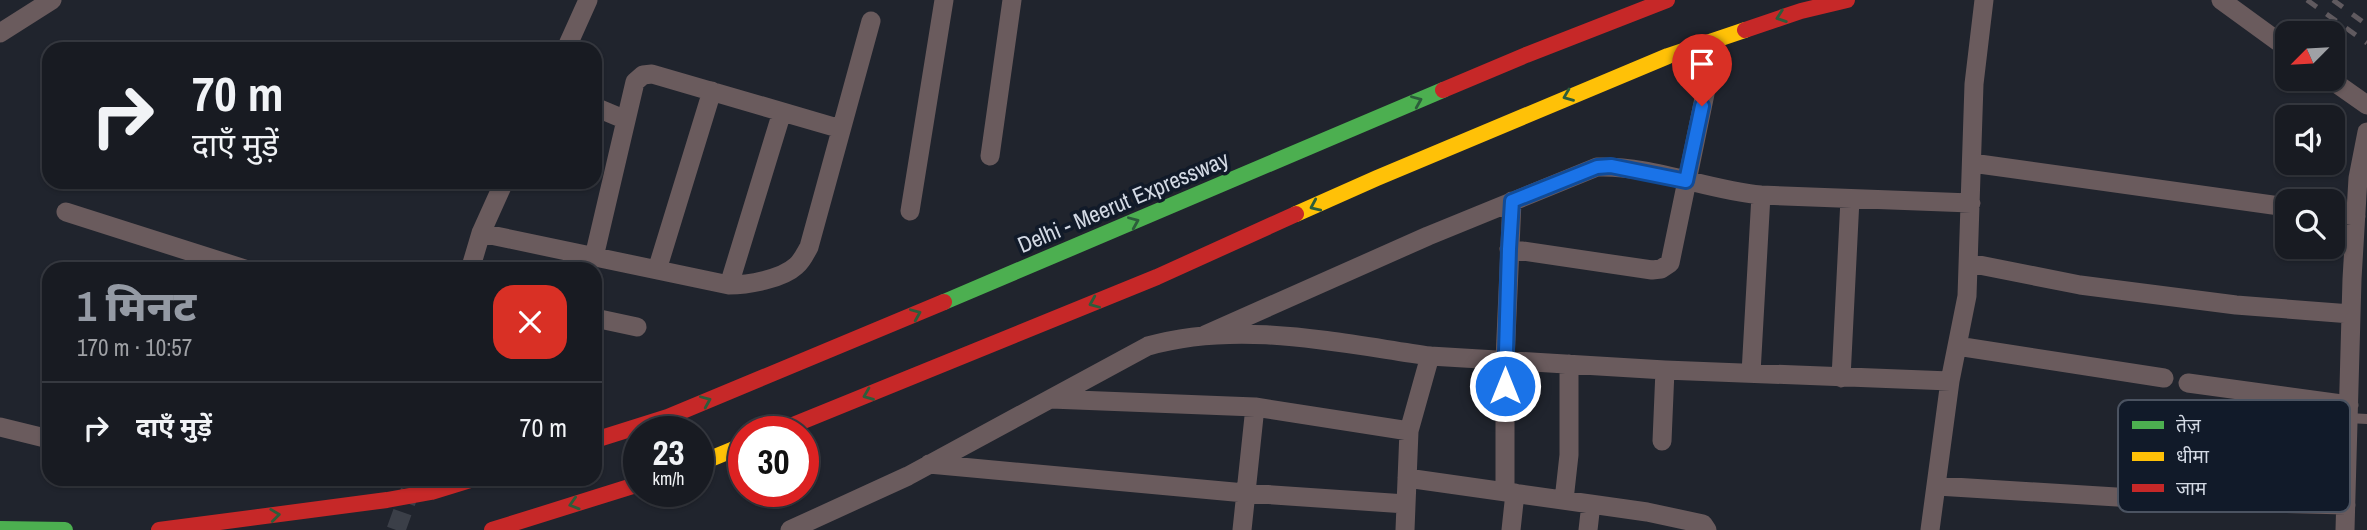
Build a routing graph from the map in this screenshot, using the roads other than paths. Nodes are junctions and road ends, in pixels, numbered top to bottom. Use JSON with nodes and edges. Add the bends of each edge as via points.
{"nodes":[{"id":1,"x":52,"y":0,"type":"edge"},
{"id":2,"x":588,"y":0,"type":"edge"},
{"id":3,"x":944,"y":0,"type":"edge"},
{"id":4,"x":1012,"y":0,"type":"edge"},
{"id":5,"x":1667,"y":0,"type":"edge"},
{"id":6,"x":1847,"y":0,"type":"edge"},
{"id":7,"x":1984,"y":0,"type":"edge"},
{"id":8,"x":2221,"y":0,"type":"edge"},
{"id":9,"x":870,"y":21,"type":"dead end"},
{"id":10,"x":0,"y":33,"type":"edge"},
{"id":11,"x":2275,"y":39,"type":"edge"},
{"id":12,"x":569,"y":42,"type":"edge"},
{"id":13,"x":1713,"y":55,"type":"dead end"},
{"id":14,"x":2345,"y":90,"type":"edge"},
{"id":15,"x":712,"y":91,"type":"junction"},
{"id":16,"x":2367,"y":105,"type":"edge"},
{"id":17,"x":602,"y":110,"type":"edge"},
{"id":18,"x":782,"y":111,"type":"junction"},
{"id":19,"x":626,"y":120,"type":"junction"},
{"id":20,"x":841,"y":129,"type":"junction"},
{"id":21,"x":2367,"y":132,"type":"edge"},
{"id":22,"x":990,"y":156,"type":"dead end"},
{"id":23,"x":1972,"y":163,"type":"junction"},
{"id":24,"x":1686,"y":181,"type":"junction"},
{"id":25,"x":501,"y":189,"type":"edge"},
{"id":26,"x":1761,"y":195,"type":"junction"},
{"id":27,"x":1850,"y":199,"type":"junction"},
{"id":28,"x":1512,"y":201,"type":"junction"},
{"id":29,"x":1970,"y":203,"type":"junction"},
{"id":30,"x":2275,"y":205,"type":"edge"},
{"id":31,"x":910,"y":211,"type":"dead end"},
{"id":32,"x":66,"y":212,"type":"dead end"},
{"id":33,"x":2345,"y":215,"type":"edge"},
{"id":34,"x":2356,"y":216,"type":"junction"},
{"id":35,"x":481,"y":233,"type":"junction"},
{"id":36,"x":1509,"y":249,"type":"junction"},
{"id":37,"x":594,"y":257,"type":"junction"},
{"id":38,"x":223,"y":262,"type":"edge"},
{"id":39,"x":472,"y":262,"type":"edge"},
{"id":40,"x":1969,"y":263,"type":"junction"},
{"id":41,"x":657,"y":270,"type":"junction"},
{"id":42,"x":729,"y":285,"type":"junction"},
{"id":43,"x":2351,"y":314,"type":"junction"},
{"id":44,"x":602,"y":320,"type":"edge"},
{"id":45,"x":636,"y":327,"type":"dead end"},
{"id":46,"x":1205,"y":335,"type":"junction"},
{"id":47,"x":1957,"y":346,"type":"junction"},
{"id":48,"x":1430,"y":356,"type":"junction"},
{"id":49,"x":1505,"y":360,"type":"junction"},
{"id":50,"x":1569,"y":364,"type":"junction"},
{"id":51,"x":1665,"y":370,"type":"junction"},
{"id":52,"x":1751,"y":373,"type":"junction"},
{"id":53,"x":1841,"y":378,"type":"junction"},
{"id":54,"x":2164,"y":378,"type":"dead end"},
{"id":55,"x":1950,"y":381,"type":"junction"},
{"id":56,"x":2188,"y":383,"type":"dead end"},
{"id":57,"x":1049,"y":399,"type":"junction"},
{"id":58,"x":2280,"y":400,"type":"edge"},
{"id":59,"x":1255,"y":407,"type":"junction"},
{"id":60,"x":2355,"y":414,"type":"edge"},
{"id":61,"x":816,"y":416,"type":"edge"},
{"id":62,"x":0,"y":427,"type":"edge"},
{"id":63,"x":1409,"y":430,"type":"junction"},
{"id":64,"x":42,"y":437,"type":"edge"},
{"id":65,"x":602,"y":438,"type":"edge"},
{"id":66,"x":1662,"y":441,"type":"dead end"},
{"id":67,"x":929,"y":464,"type":"junction"},
{"id":68,"x":2350,"y":465,"type":"edge"},
{"id":69,"x":1407,"y":478,"type":"junction"},
{"id":70,"x":450,"y":486,"type":"edge"},
{"id":71,"x":1937,"y":486,"type":"junction"},
{"id":72,"x":623,"y":489,"type":"edge"},
{"id":73,"x":1510,"y":492,"type":"junction"},
{"id":74,"x":1245,"y":493,"type":"junction"},
{"id":75,"x":2118,"y":497,"type":"edge"},
{"id":76,"x":1564,"y":500,"type":"junction"},
{"id":77,"x":1406,"y":504,"type":"junction"},
{"id":78,"x":1591,"y":504,"type":"junction"},
{"id":79,"x":2346,"y":512,"type":"edge"},
{"id":80,"x":0,"y":529,"type":"edge"},
{"id":81,"x":795,"y":529,"type":"edge"},
{"id":82,"x":65,"y":530,"type":"edge"},
{"id":83,"x":159,"y":530,"type":"edge"},
{"id":84,"x":492,"y":530,"type":"edge"},
{"id":85,"x":1242,"y":530,"type":"edge"},
{"id":86,"x":1405,"y":530,"type":"edge"},
{"id":87,"x":1511,"y":530,"type":"edge"},
{"id":88,"x":1588,"y":530,"type":"edge"},
{"id":89,"x":1707,"y":530,"type":"edge"},
{"id":90,"x":1930,"y":530,"type":"edge"},
{"id":91,"x":2345,"y":530,"type":"edge"}],
"edges":[{"from":1,"to":10,"type":"street"},
{"from":2,"to":12,"type":"street"},
{"from":3,"to":31,"type":"street"},
{"from":4,"to":22,"type":"street"},
{"from":65,"to":5,"type":"highway","name":"Delhi - Meerut Expressway","one_way":true,"via":[[668,417],[1537,50]]},
{"from":6,"to":61,"type":"highway","one_way":true,"via":[[1668,56],[1377,178],[1157,277]]},
{"from":7,"to":23,"type":"street","via":[[1974,84]]},
{"from":8,"to":11,"type":"street"},
{"from":9,"to":20,"type":"street"},
{"from":13,"to":24,"type":"street"},
{"from":14,"to":16,"type":"street"},
{"from":15,"to":18,"type":"street"},
{"from":15,"to":19,"type":"street","via":[[643,75],[635,82]]},
{"from":15,"to":41,"type":"street"},
{"from":17,"to":19,"type":"street"},
{"from":18,"to":20,"type":"street"},
{"from":18,"to":42,"type":"street"},
{"from":19,"to":37,"type":"street"},
{"from":20,"to":42,"type":"street","via":[[809,247],[800,262],[767,279]]},
{"from":21,"to":34,"type":"street"},
{"from":23,"to":29,"type":"street"},
{"from":23,"to":30,"type":"street"},
{"from":24,"to":26,"type":"street"},
{"from":24,"to":28,"type":"street","via":[[1597,167]]},
{"from":24,"to":36,"type":"street","via":[[1674,253],[1671,263],[1661,269]]},
{"from":25,"to":35,"type":"street"},
{"from":26,"to":27,"type":"street"},
{"from":26,"to":52,"type":"street"},
{"from":27,"to":29,"type":"street"},
{"from":27,"to":53,"type":"street"},
{"from":28,"to":36,"type":"street"},
{"from":28,"to":46,"type":"street"},
{"from":29,"to":40,"type":"street"},
{"from":32,"to":38,"type":"street"},
{"from":33,"to":34,"type":"street"},
{"from":34,"to":43,"type":"street"},
{"from":35,"to":37,"type":"street"},
{"from":35,"to":39,"type":"street"},
{"from":36,"to":49,"type":"street"},
{"from":37,"to":41,"type":"street"},
{"from":40,"to":43,"type":"street","via":[[2080,285]]},
{"from":40,"to":47,"type":"street"},
{"from":41,"to":42,"type":"street"},
{"from":43,"to":60,"type":"street"},
{"from":44,"to":45,"type":"street"},
{"from":46,"to":48,"type":"street","via":[[1282,335]]},
{"from":46,"to":57,"type":"street","via":[[1148,346]]},
{"from":47,"to":54,"type":"street"},
{"from":47,"to":55,"type":"street"},
{"from":48,"to":49,"type":"street"},
{"from":48,"to":63,"type":"street"},
{"from":49,"to":50,"type":"street"},
{"from":49,"to":73,"type":"street"},
{"from":50,"to":51,"type":"street"},
{"from":50,"to":76,"type":"street"},
{"from":51,"to":52,"type":"street"},
{"from":51,"to":66,"type":"street"},
{"from":52,"to":53,"type":"street"},
{"from":53,"to":55,"type":"street"},
{"from":55,"to":71,"type":"street"},
{"from":56,"to":58,"type":"street"},
{"from":57,"to":59,"type":"street"},
{"from":57,"to":67,"type":"street"},
{"from":59,"to":63,"type":"street"},
{"from":59,"to":74,"type":"street"},
{"from":60,"to":68,"type":"street"},
{"from":62,"to":64,"type":"street"},
{"from":63,"to":69,"type":"street"},
{"from":67,"to":74,"type":"street"},
{"from":67,"to":81,"type":"street"},
{"from":69,"to":73,"type":"street"},
{"from":69,"to":77,"type":"street"},
{"from":83,"to":70,"type":"highway","one_way":true,"via":[[387,500]]},
{"from":71,"to":75,"type":"street"},
{"from":71,"to":90,"type":"street"},
{"from":72,"to":84,"type":"highway","one_way":true},
{"from":73,"to":76,"type":"street"},
{"from":73,"to":87,"type":"street"},
{"from":74,"to":77,"type":"street"},
{"from":74,"to":85,"type":"street"},
{"from":76,"to":78,"type":"street"},
{"from":77,"to":86,"type":"street"},
{"from":78,"to":88,"type":"street"},
{"from":78,"to":89,"type":"street","via":[[1703,524]]},
{"from":79,"to":91,"type":"street"},
{"from":80,"to":82,"type":"highway"}]}
